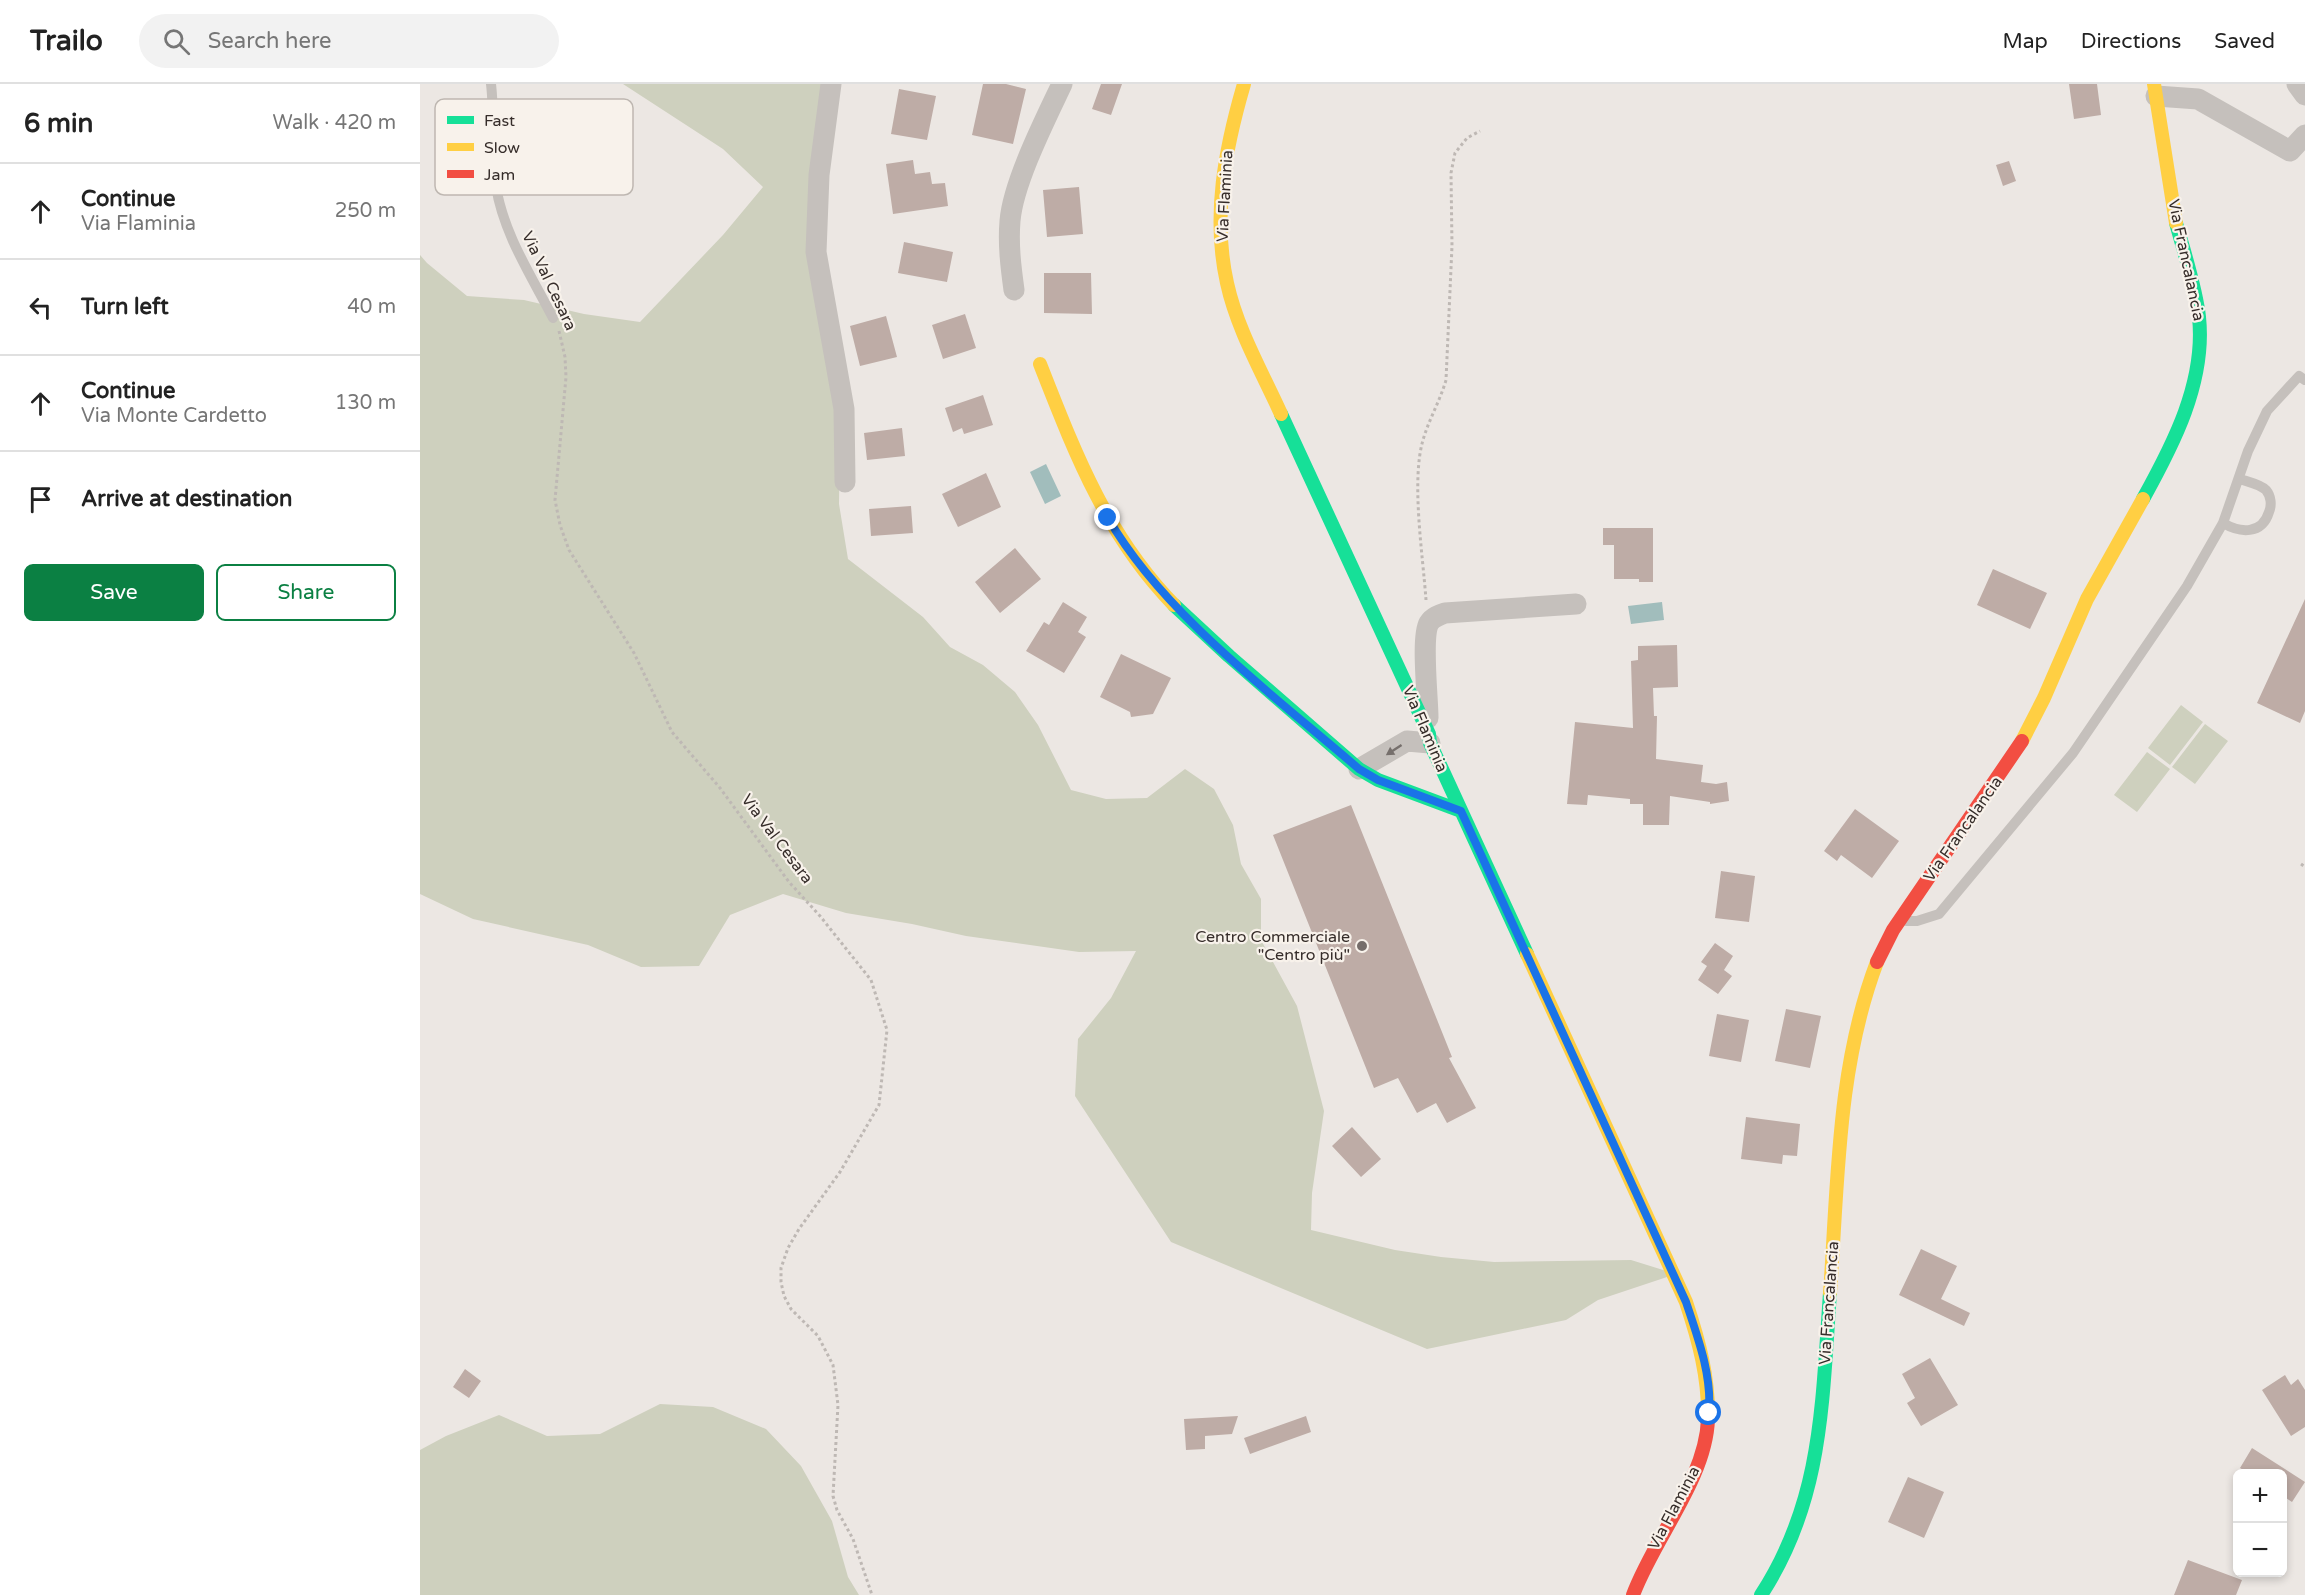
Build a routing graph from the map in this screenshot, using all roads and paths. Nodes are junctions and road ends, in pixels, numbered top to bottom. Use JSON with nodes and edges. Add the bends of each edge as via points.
{"nodes":[{"id":1,"x":491,"y":84,"type":"edge"},
{"id":2,"x":831,"y":84,"type":"edge"},
{"id":3,"x":1062,"y":84,"type":"edge"},
{"id":4,"x":1244,"y":84,"type":"edge"},
{"id":5,"x":2297,"y":84,"type":"edge"},
{"id":6,"x":2155,"y":90,"type":"edge"},
{"id":7,"x":2305,"y":95,"type":"edge"},
{"id":8,"x":492,"y":99,"type":"edge"},
{"id":9,"x":1480,"y":131,"type":"dead end"},
{"id":10,"x":2305,"y":135,"type":"edge"},
{"id":11,"x":499,"y":195,"type":"edge"},
{"id":12,"x":1014,"y":290,"type":"dead end"},
{"id":13,"x":553,"y":318,"type":"joint"},
{"id":14,"x":1040,"y":364,"type":"dead end"},
{"id":15,"x":2305,"y":380,"type":"edge"},
{"id":16,"x":2240,"y":479,"type":"junction"},
{"id":17,"x":845,"y":482,"type":"dead end"},
{"id":18,"x":2223,"y":523,"type":"junction"},
{"id":19,"x":1576,"y":604,"type":"dead end"},
{"id":20,"x":1428,"y":627,"type":"junction"},
{"id":21,"x":1430,"y":738,"type":"junction"},
{"id":22,"x":1359,"y":769,"type":"junction"},
{"id":23,"x":1447,"y":779,"type":"junction"},
{"id":24,"x":1423,"y":797,"type":"junction"},
{"id":25,"x":1461,"y":811,"type":"junction"},
{"id":26,"x":1899,"y":921,"type":"junction"},
{"id":27,"x":872,"y":1595,"type":"edge"},
{"id":28,"x":1634,"y":1595,"type":"edge"},
{"id":29,"x":1761,"y":1595,"type":"edge"}],
"edges":[{"from":1,"to":8,"type":"lane","name":"Via Val Cesara"},
{"from":2,"to":17,"type":"street","via":[[819,175],[816,252],[844,409]]},
{"from":3,"to":12,"type":"street","via":[[1020,182],[1011,213],[1009,242]]},
{"from":4,"to":21,"type":"street","name":"Via Flaminia","via":[[1230,130],[1220,217],[1222,252],[1232,298],[1250,348]]},
{"from":5,"to":7,"type":"street"},
{"from":6,"to":10,"type":"street","via":[[2198,99],[2290,151]]},
{"from":6,"to":26,"type":"street","name":"Via Francalancia","via":[[2175,217],[2196,297],[2201,335],[2197,373],[2156,477],[2087,599],[2022,741]]},
{"from":9,"to":20,"type":"path","via":[[1467,138],[1455,153],[1451,172],[1446,380],[1423,440],[1418,470]]},
{"from":11,"to":13,"type":"lane","name":"Via Val Cesara","via":[[514,243]]},
{"from":13,"to":27,"type":"path","name":"Via Val Cesara","via":[[564,348],[566,377],[555,500],[569,550],[634,653],[672,732],[871,980],[887,1030],[879,1105],[840,1172],[788,1248],[781,1275],[784,1296],[791,1309],[818,1336],[833,1365],[838,1405],[833,1496]]},
{"from":14,"to":22,"type":"street","via":[[1086,473],[1138,564],[1196,625]]},
{"from":15,"to":16,"type":"lane","via":[[2299,376],[2267,411]]},
{"from":16,"to":18,"type":"lane"},
{"from":16,"to":18,"type":"lane","via":[[2268,492],[2272,505],[2267,519],[2254,529],[2234,529]]},
{"from":18,"to":26,"type":"lane","via":[[2187,586],[2073,753],[1939,914],[1917,921]]},
{"from":19,"to":20,"type":"street","via":[[1445,613],[1435,617]]},
{"from":20,"to":21,"type":"street","via":[[1425,639]]},
{"from":21,"to":22,"type":"street","one_way":true,"via":[[1407,741]]},
{"from":21,"to":23,"type":"street","name":"Via Flaminia"},
{"from":22,"to":24,"type":"street"},
{"from":23,"to":24,"type":"street","via":[[1436,792]]},
{"from":23,"to":25,"type":"street","name":"Via Flaminia"},
{"from":24,"to":25,"type":"street"},
{"from":25,"to":28,"type":"street","name":"Via Flaminia","via":[[1686,1302],[1705,1364],[1710,1403],[1704,1449],[1683,1496],[1650,1552]]},
{"from":26,"to":29,"type":"street","name":"Via Francalancia","via":[[1878,959],[1855,1025],[1846,1085],[1820,1422],[1811,1481],[1794,1539]]}]}
